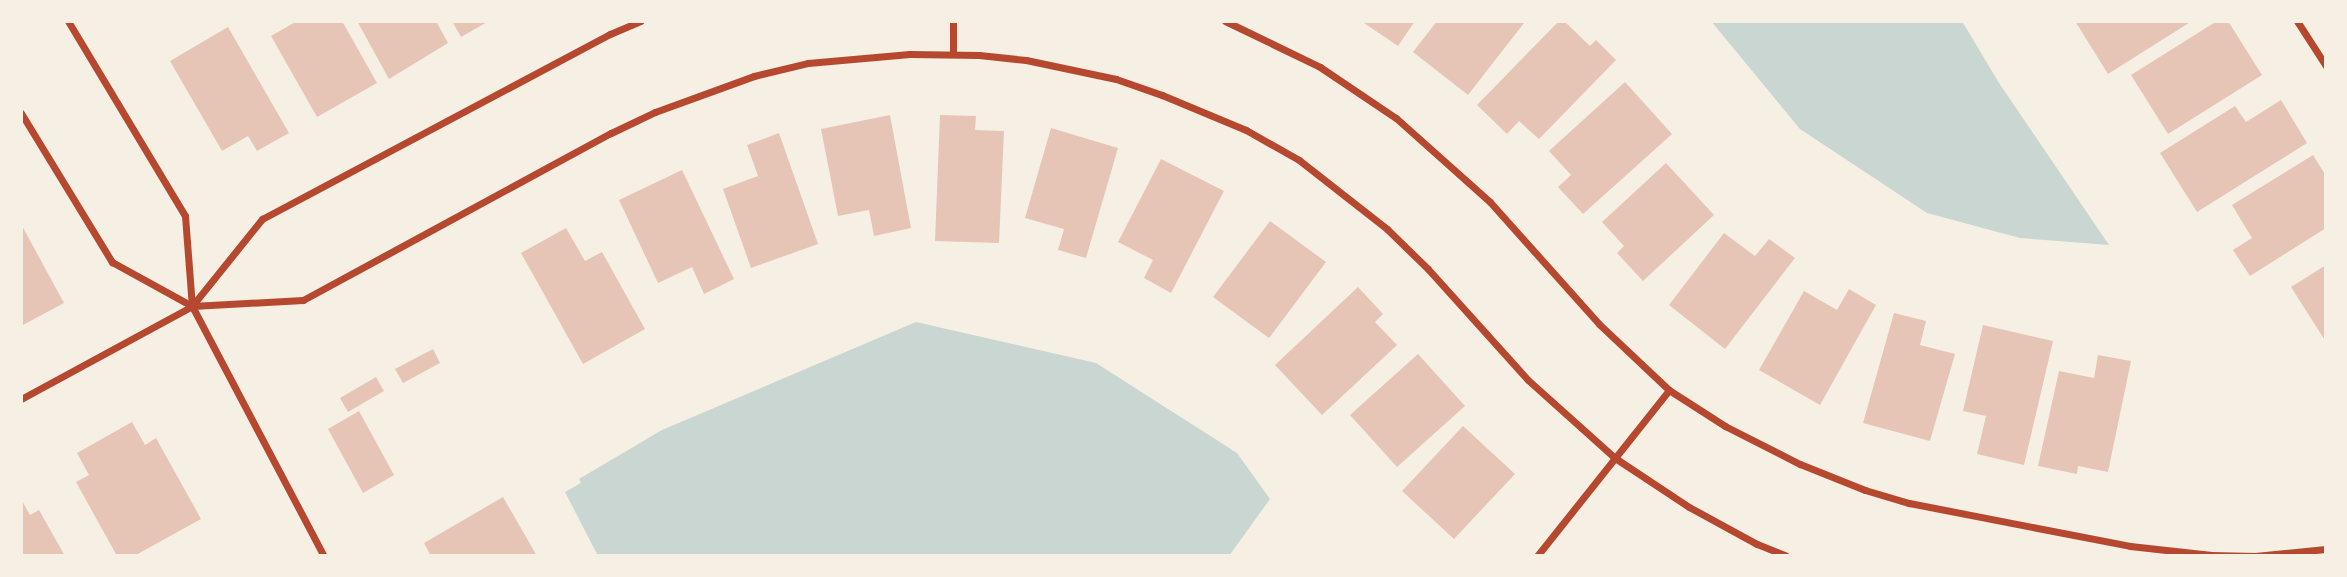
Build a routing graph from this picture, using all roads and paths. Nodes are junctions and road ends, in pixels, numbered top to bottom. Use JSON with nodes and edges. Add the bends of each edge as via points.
{"nodes":[{"id":1,"x":68,"y":21,"type":"edge"},
{"id":2,"x":640,"y":21,"type":"edge"},
{"id":3,"x":953,"y":21,"type":"edge"},
{"id":4,"x":1225,"y":21,"type":"edge"},
{"id":5,"x":2298,"y":21,"type":"edge"},
{"id":6,"x":953,"y":54,"type":"junction"},
{"id":7,"x":2326,"y":66,"type":"edge"},
{"id":8,"x":21,"y":113,"type":"edge"},
{"id":9,"x":192,"y":306,"type":"junction"},
{"id":10,"x":1669,"y":390,"type":"junction"},
{"id":11,"x":21,"y":399,"type":"edge"},
{"id":12,"x":1615,"y":458,"type":"junction"},
{"id":13,"x":2326,"y":549,"type":"edge"},
{"id":14,"x":324,"y":556,"type":"edge"},
{"id":15,"x":1537,"y":556,"type":"edge"},
{"id":16,"x":1786,"y":556,"type":"edge"}],
"edges":[{"from":1,"to":9,"type":"street","via":[[185,216]]},
{"from":2,"to":9,"type":"street","via":[[262,219]]},
{"from":3,"to":6,"type":"street"},
{"from":4,"to":10,"type":"street","via":[[1320,67],[1396,118],[1490,202],[1599,324]]},
{"from":5,"to":7,"type":"street"},
{"from":6,"to":9,"type":"street","via":[[858,57],[754,76],[655,112],[303,300]]},
{"from":6,"to":12,"type":"street","via":[[1027,60],[1116,79],[1204,111],[1299,160],[1387,229],[1528,380]]},
{"from":8,"to":9,"type":"street","via":[[112,262]]},
{"from":9,"to":11,"type":"street"},
{"from":9,"to":14,"type":"street"},
{"from":10,"to":12,"type":"street"},
{"from":10,"to":13,"type":"street","via":[[1725,426],[1800,464],[1909,503],[2170,552],[2255,555]]},
{"from":12,"to":15,"type":"street"},
{"from":12,"to":16,"type":"street","via":[[1689,507]]}]}
